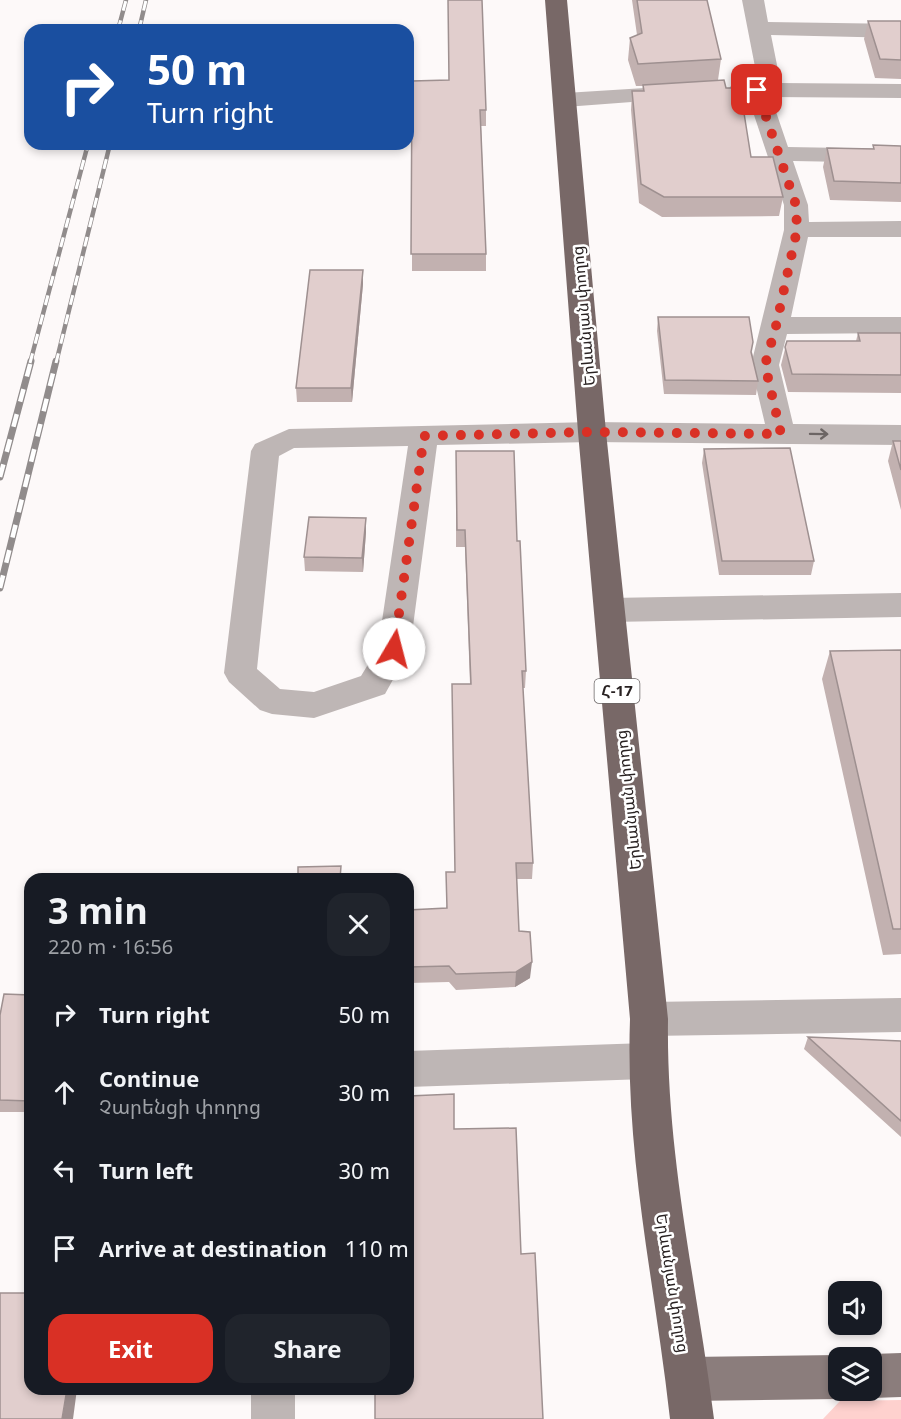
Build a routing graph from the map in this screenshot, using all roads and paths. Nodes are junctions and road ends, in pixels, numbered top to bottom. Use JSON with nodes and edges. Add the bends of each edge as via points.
{"nodes":[{"id":1,"x":556,"y":0,"type":"edge"},
{"id":2,"x":753,"y":0,"type":"edge"},
{"id":3,"x":759,"y":28,"type":"junction"},
{"id":4,"x":901,"y":31,"type":"edge"},
{"id":5,"x":757,"y":88,"type":"junction"},
{"id":6,"x":901,"y":91,"type":"edge"},
{"id":7,"x":565,"y":100,"type":"junction"},
{"id":8,"x":778,"y":154,"type":"junction"},
{"id":9,"x":901,"y":156,"type":"edge"},
{"id":10,"x":901,"y":229,"type":"edge"},
{"id":11,"x":797,"y":230,"type":"junction"},
{"id":12,"x":901,"y":325,"type":"edge"},
{"id":13,"x":776,"y":326,"type":"junction"},
{"id":14,"x":592,"y":432,"type":"junction"},
{"id":15,"x":781,"y":434,"type":"junction"},
{"id":16,"x":901,"y":435,"type":"edge"},
{"id":17,"x":424,"y":436,"type":"junction"},
{"id":18,"x":901,"y":605,"type":"edge"},
{"id":19,"x":610,"y":610,"type":"junction"},
{"id":20,"x":901,"y":1015,"type":"edge"},
{"id":21,"x":649,"y":1019,"type":"junction"},
{"id":22,"x":646,"y":1061,"type":"junction"},
{"id":23,"x":414,"y":1069,"type":"edge"},
{"id":24,"x":901,"y":1375,"type":"edge"},
{"id":25,"x":882,"y":1376,"type":"edge"},
{"id":26,"x":828,"y":1378,"type":"edge"},
{"id":27,"x":273,"y":1395,"type":"edge"},
{"id":28,"x":690,"y":1399,"type":"edge"},
{"id":29,"x":273,"y":1419,"type":"edge"}],
"edges":[{"from":1,"to":7,"type":"highway","name":"Երևանյան փողոց","number":"Հ-17"},
{"from":2,"to":3,"type":"street"},
{"from":3,"to":4,"type":"street"},
{"from":3,"to":5,"type":"street","via":[[769,80]]},
{"from":5,"to":6,"type":"street"},
{"from":5,"to":7,"type":"street"},
{"from":5,"to":8,"type":"street"},
{"from":7,"to":14,"type":"highway","name":"Երևանյան փողոց","number":"Հ-17"},
{"from":8,"to":9,"type":"street"},
{"from":8,"to":11,"type":"street","via":[[796,205]]},
{"from":10,"to":11,"type":"street"},
{"from":11,"to":13,"type":"street"},
{"from":12,"to":13,"type":"street"},
{"from":13,"to":15,"type":"street","via":[[765,365]]},
{"from":14,"to":15,"type":"street"},
{"from":14,"to":17,"type":"street"},
{"from":14,"to":19,"type":"highway","name":"Երևանյան փողոց","number":"Հ-17"},
{"from":15,"to":16,"type":"street","one_way":true},
{"from":17,"to":17,"type":"street","via":[[394,649],[389,658],[373,685],[314,705],[272,701],[240,673],[265,451],[289,439]]},
{"from":18,"to":19,"type":"street"},
{"from":19,"to":21,"type":"highway","name":"Երևանյան փողոց","number":"Հ-17"},
{"from":20,"to":21,"type":"street"},
{"from":21,"to":22,"type":"highway","name":"Երևանյան փողոց","number":"Հ-17"},
{"from":22,"to":23,"type":"street"},
{"from":22,"to":28,"type":"highway","name":"Երևանյան փողոց","number":"Հ-17","via":[[656,1167]]},
{"from":24,"to":25,"type":"main road"},
{"from":26,"to":28,"type":"main road"},
{"from":27,"to":29,"type":"street"}]}
